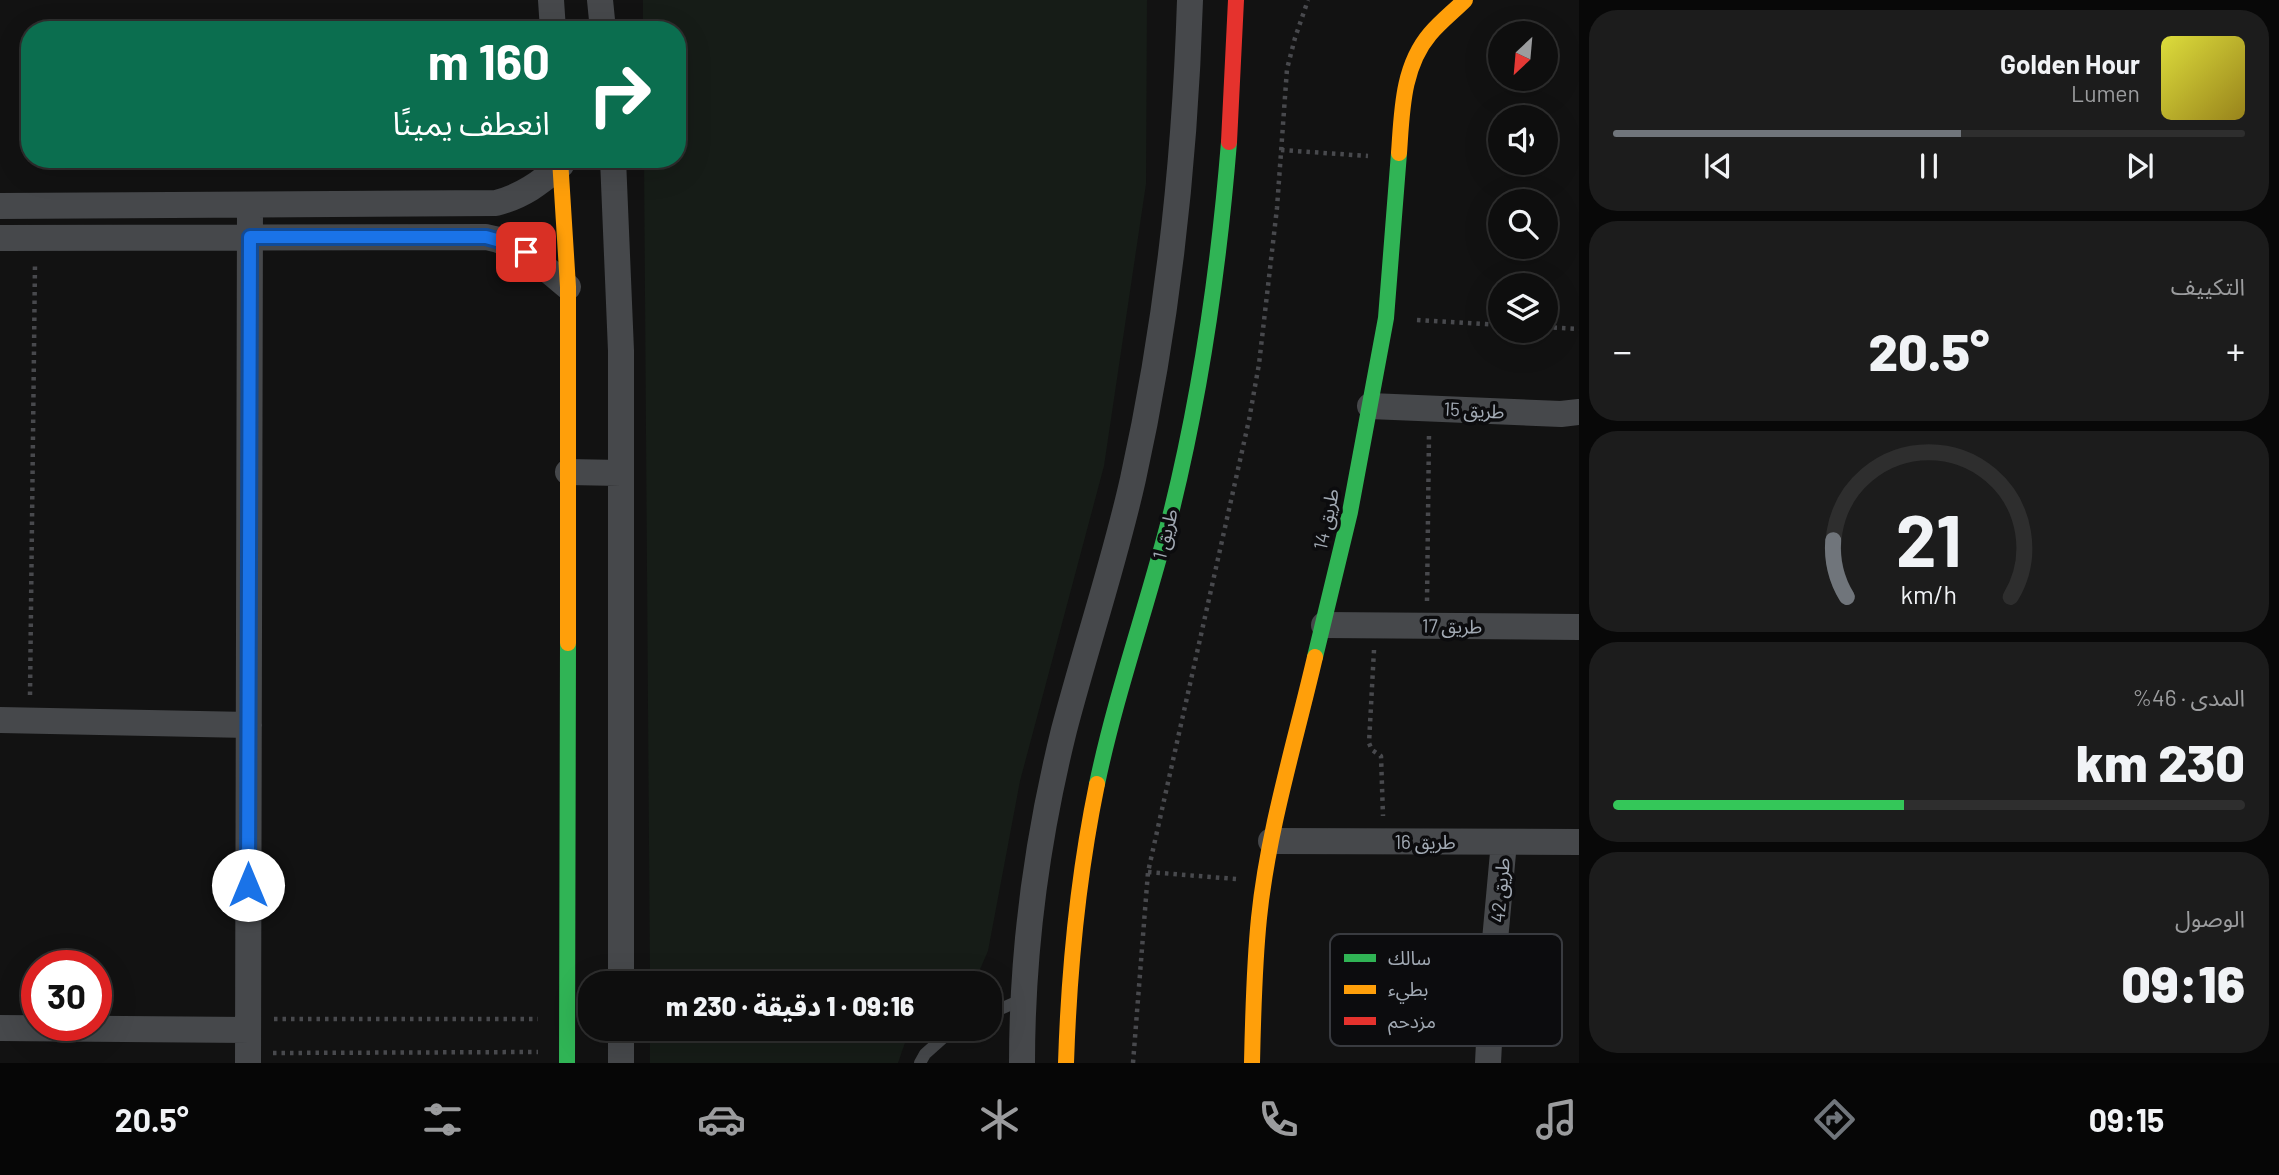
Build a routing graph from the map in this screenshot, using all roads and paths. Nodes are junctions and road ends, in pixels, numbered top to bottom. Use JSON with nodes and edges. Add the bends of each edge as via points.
{"nodes":[{"id":1,"x":551,"y":0,"type":"edge"},
{"id":2,"x":600,"y":0,"type":"edge"},
{"id":3,"x":1190,"y":0,"type":"edge"},
{"id":4,"x":1236,"y":0,"type":"edge"},
{"id":5,"x":1308,"y":0,"type":"edge"},
{"id":6,"x":1465,"y":0,"type":"edge"},
{"id":7,"x":552,"y":21,"type":"edge"},
{"id":8,"x":602,"y":21,"type":"edge"},
{"id":9,"x":1281,"y":150,"type":"junction"},
{"id":10,"x":1398,"y":159,"type":"junction"},
{"id":11,"x":554,"y":168,"type":"edge"},
{"id":12,"x":560,"y":168,"type":"edge"},
{"id":13,"x":613,"y":168,"type":"edge"},
{"id":14,"x":250,"y":205,"type":"junction"},
{"id":15,"x":0,"y":206,"type":"edge"},
{"id":16,"x":36,"y":237,"type":"junction"},
{"id":17,"x":250,"y":237,"type":"junction"},
{"id":18,"x":0,"y":238,"type":"edge"},
{"id":19,"x":568,"y":287,"type":"junction"},
{"id":20,"x":1386,"y":318,"type":"junction"},
{"id":21,"x":1488,"y":324,"type":"edge"},
{"id":22,"x":1558,"y":328,"type":"edge"},
{"id":23,"x":1579,"y":329,"type":"edge"},
{"id":24,"x":1370,"y":406,"type":"junction"},
{"id":25,"x":1429,"y":408,"type":"junction"},
{"id":26,"x":1579,"y":412,"type":"edge"},
{"id":27,"x":568,"y":472,"type":"junction"},
{"id":28,"x":621,"y":473,"type":"junction"},
{"id":29,"x":1324,"y":625,"type":"junction"},
{"id":30,"x":1376,"y":625,"type":"junction"},
{"id":31,"x":1426,"y":626,"type":"junction"},
{"id":32,"x":1579,"y":627,"type":"edge"},
{"id":33,"x":0,"y":720,"type":"edge"},
{"id":34,"x":30,"y":721,"type":"junction"},
{"id":35,"x":249,"y":725,"type":"junction"},
{"id":36,"x":1271,"y":841,"type":"junction"},
{"id":37,"x":1385,"y":842,"type":"junction"},
{"id":38,"x":1504,"y":842,"type":"junction"},
{"id":39,"x":1579,"y":842,"type":"edge"},
{"id":40,"x":1148,"y":872,"type":"junction"},
{"id":41,"x":1265,"y":881,"type":"junction"},
{"id":42,"x":1496,"y":934,"type":"edge"},
{"id":43,"x":621,"y":971,"type":"edge"},
{"id":44,"x":1024,"y":999,"type":"junction"},
{"id":45,"x":1002,"y":1008,"type":"edge"},
{"id":46,"x":567,"y":1019,"type":"junction"},
{"id":47,"x":0,"y":1028,"type":"edge"},
{"id":48,"x":248,"y":1041,"type":"edge"},
{"id":49,"x":621,"y":1041,"type":"edge"},
{"id":50,"x":940,"y":1041,"type":"edge"},
{"id":51,"x":567,"y":1057,"type":"edge"},
{"id":52,"x":621,"y":1063,"type":"edge"},
{"id":53,"x":920,"y":1063,"type":"edge"},
{"id":54,"x":1022,"y":1063,"type":"edge"},
{"id":55,"x":1066,"y":1063,"type":"edge"},
{"id":56,"x":1133,"y":1063,"type":"edge"},
{"id":57,"x":1252,"y":1063,"type":"edge"}],
"edges":[{"from":1,"to":7,"type":"street"},
{"from":2,"to":8,"type":"street"},
{"from":3,"to":44,"type":"street","via":[[1182,164],[1160,339],[1121,528],[1051,786],[1031,906]]},
{"from":4,"to":55,"type":"street","name":"طريق 1","via":[[1224,202],[1198,383],[1159,560],[1094,797],[1073,930]]},
{"from":5,"to":9,"type":"path","via":[[1287,69]]},
{"from":6,"to":10,"type":"street","name":"طريق 14","via":[[1429,35],[1413,60],[1404,93]]},
{"from":9,"to":10,"type":"path"},
{"from":9,"to":40,"type":"path","via":[[1249,420]]},
{"from":10,"to":20,"type":"street","name":"طريق 14"},
{"from":11,"to":14,"type":"street","via":[[533,189],[496,202]]},
{"from":12,"to":19,"type":"street"},
{"from":13,"to":28,"type":"street"},
{"from":14,"to":15,"type":"street"},
{"from":14,"to":17,"type":"street"},
{"from":16,"to":17,"type":"street"},
{"from":16,"to":18,"type":"street"},
{"from":16,"to":34,"type":"path"},
{"from":17,"to":19,"type":"street","via":[[486,237],[526,252]]},
{"from":17,"to":35,"type":"street"},
{"from":19,"to":27,"type":"street"},
{"from":20,"to":21,"type":"path"},
{"from":20,"to":24,"type":"street","name":"طريق 14"},
{"from":22,"to":23,"type":"path"},
{"from":24,"to":25,"type":"street","name":"طريق 15"},
{"from":24,"to":29,"type":"street","name":"طريق 14"},
{"from":25,"to":26,"type":"street","name":"طريق 15"},
{"from":25,"to":31,"type":"path"},
{"from":27,"to":28,"type":"street"},
{"from":27,"to":46,"type":"street"},
{"from":28,"to":43,"type":"street"},
{"from":29,"to":30,"type":"street","name":"طريق 17"},
{"from":29,"to":36,"type":"street","name":"طريق 14"},
{"from":30,"to":31,"type":"street","name":"طريق 17"},
{"from":30,"to":37,"type":"path","via":[[1368,743],[1381,756]]},
{"from":31,"to":32,"type":"street","name":"طريق 17"},
{"from":33,"to":34,"type":"street"},
{"from":34,"to":35,"type":"street"},
{"from":35,"to":48,"type":"street"},
{"from":36,"to":37,"type":"street","name":"طريق 16"},
{"from":36,"to":41,"type":"street","name":"طريق 14"},
{"from":37,"to":38,"type":"street","name":"طريق 16"},
{"from":38,"to":39,"type":"street","name":"طريق 16"},
{"from":38,"to":42,"type":"street","name":"طريق 42"},
{"from":40,"to":41,"type":"path"},
{"from":40,"to":56,"type":"path"},
{"from":41,"to":57,"type":"street","name":"طريق 14","via":[[1253,993]]},
{"from":44,"to":45,"type":"lane"},
{"from":44,"to":54,"type":"street"},
{"from":46,"to":48,"type":"path"},
{"from":46,"to":51,"type":"street"},
{"from":47,"to":48,"type":"street"},
{"from":48,"to":51,"type":"path"},
{"from":49,"to":52,"type":"street"},
{"from":50,"to":53,"type":"lane"}]}
